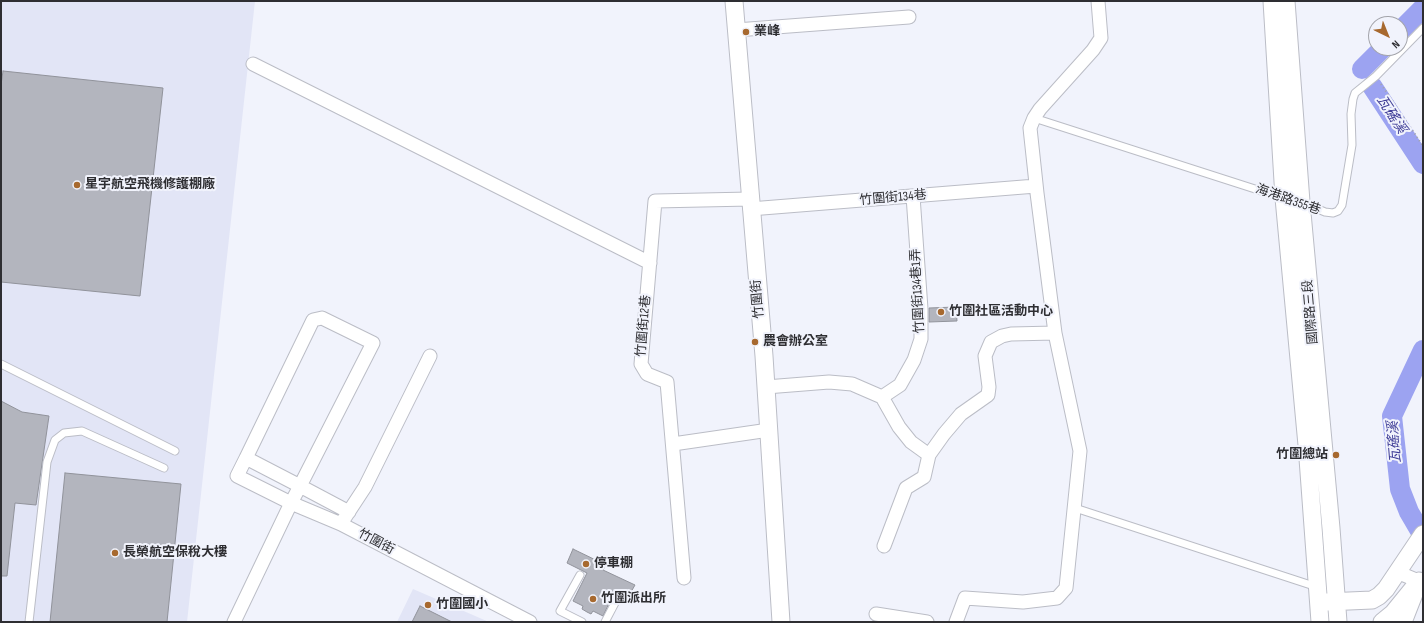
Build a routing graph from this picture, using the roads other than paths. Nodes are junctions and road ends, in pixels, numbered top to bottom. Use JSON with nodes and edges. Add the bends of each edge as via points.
{"nodes":[{"id":1,"x":734,"y":1,"type":"edge"},
{"id":2,"x":1098,"y":1,"type":"edge"},
{"id":3,"x":1272,"y":1,"type":"edge"},
{"id":4,"x":1286,"y":1,"type":"edge"},
{"id":5,"x":908,"y":17,"type":"dead end"},
{"id":6,"x":1423,"y":28,"type":"edge"},
{"id":7,"x":736,"y":30,"type":"junction"},
{"id":8,"x":253,"y":64,"type":"dead end"},
{"id":9,"x":1034,"y":118,"type":"junction"},
{"id":10,"x":1036,"y":186,"type":"junction"},
{"id":11,"x":913,"y":196,"type":"junction"},
{"id":12,"x":1284,"y":198,"type":"junction"},
{"id":13,"x":1301,"y":202,"type":"junction"},
{"id":14,"x":750,"y":204,"type":"junction"},
{"id":15,"x":650,"y":263,"type":"junction"},
{"id":16,"x":1055,"y":333,"type":"junction"},
{"id":17,"x":430,"y":356,"type":"dead end"},
{"id":18,"x":1,"y":364,"type":"edge"},
{"id":19,"x":766,"y":387,"type":"junction"},
{"id":20,"x":882,"y":397,"type":"junction"},
{"id":21,"x":769,"y":430,"type":"junction"},
{"id":22,"x":673,"y":444,"type":"junction"},
{"id":23,"x":175,"y":451,"type":"dead end"},
{"id":24,"x":929,"y":455,"type":"junction"},
{"id":25,"x":246,"y":458,"type":"junction"},
{"id":26,"x":164,"y":468,"type":"dead end"},
{"id":27,"x":300,"y":486,"type":"junction"},
{"id":28,"x":291,"y":503,"type":"junction"},
{"id":29,"x":1076,"y":508,"type":"junction"},
{"id":30,"x":349,"y":512,"type":"junction"},
{"id":31,"x":341,"y":524,"type":"junction"},
{"id":32,"x":1423,"y":534,"type":"edge"},
{"id":33,"x":884,"y":546,"type":"dead end"},
{"id":34,"x":1397,"y":572,"type":"junction"},
{"id":35,"x":580,"y":574,"type":"dead end"},
{"id":36,"x":684,"y":578,"type":"dead end"},
{"id":37,"x":1422,"y":580,"type":"edge"},
{"id":38,"x":1317,"y":595,"type":"junction"},
{"id":39,"x":1337,"y":602,"type":"junction"},
{"id":40,"x":615,"y":603,"type":"dead end"},
{"id":41,"x":876,"y":614,"type":"dead end"},
{"id":42,"x":29,"y":622,"type":"edge"},
{"id":43,"x":234,"y":622,"type":"edge"},
{"id":44,"x":530,"y":622,"type":"edge"},
{"id":45,"x":582,"y":622,"type":"edge"},
{"id":46,"x":605,"y":622,"type":"edge"},
{"id":47,"x":781,"y":622,"type":"edge"},
{"id":48,"x":927,"y":622,"type":"edge"},
{"id":49,"x":956,"y":622,"type":"edge"},
{"id":50,"x":1320,"y":622,"type":"edge"},
{"id":51,"x":1338,"y":622,"type":"edge"},
{"id":52,"x":1382,"y":622,"type":"edge"},
{"id":53,"x":1403,"y":622,"type":"edge"}],
"edges":[{"from":1,"to":7,"type":"street","name":"竹圍街"},
{"from":2,"to":9,"type":"street","via":[[1101,38],[1094,50]]},
{"from":3,"to":12,"type":"street","name":"國際路三段"},
{"from":4,"to":13,"type":"street","name":"國際路三段"},
{"from":5,"to":7,"type":"street"},
{"from":6,"to":13,"type":"lane","name":"海港路355巷","via":[[1376,76],[1355,93],[1351,114],[1352,145],[1342,205],[1338,211],[1325,212]]},
{"from":7,"to":14,"type":"street","name":"竹圍街"},
{"from":8,"to":15,"type":"street"},
{"from":9,"to":10,"type":"street","via":[[1030,128]]},
{"from":9,"to":12,"type":"lane","name":"海港路355巷"},
{"from":10,"to":11,"type":"street","name":"竹圍街134巷"},
{"from":10,"to":16,"type":"street"},
{"from":11,"to":14,"type":"street","name":"竹圍街134巷"},
{"from":11,"to":20,"type":"street","name":"竹圍街134巷1弄","via":[[921,339],[914,360],[900,384]]},
{"from":12,"to":13,"type":"lane","name":"海港路355巷"},
{"from":12,"to":38,"type":"street","name":"國際路三段","via":[[1307,445]]},
{"from":13,"to":39,"type":"street","name":"國際路三段"},
{"from":14,"to":15,"type":"street","name":"竹圍街12巷","via":[[655,201]]},
{"from":14,"to":19,"type":"street","name":"竹圍街"},
{"from":15,"to":22,"type":"street","name":"竹圍街12巷","via":[[641,364],[646,374],[667,382]]},
{"from":16,"to":24,"type":"street","via":[[1011,334],[991,342],[985,356],[988,395],[961,414]]},
{"from":16,"to":29,"type":"street","via":[[1080,451]]},
{"from":17,"to":30,"type":"street","via":[[365,487]]},
{"from":18,"to":23,"type":"lane"},
{"from":19,"to":20,"type":"street","via":[[829,382],[852,384]]},
{"from":19,"to":21,"type":"street","name":"竹圍街"},
{"from":20,"to":24,"type":"street","via":[[911,442]]},
{"from":21,"to":22,"type":"street"},
{"from":21,"to":47,"type":"street","name":"竹圍街"},
{"from":22,"to":36,"type":"street","name":"竹圍街12巷"},
{"from":24,"to":33,"type":"street","via":[[924,477],[906,488]]},
{"from":25,"to":27,"type":"street"},
{"from":25,"to":27,"type":"street","via":[[313,320],[322,318],[373,343]]},
{"from":25,"to":28,"type":"street","name":"竹圍街","via":[[237,476]]},
{"from":26,"to":42,"type":"lane","via":[[82,431],[64,433],[56,440],[50,449],[47,462]]},
{"from":27,"to":28,"type":"street"},
{"from":27,"to":30,"type":"street"},
{"from":28,"to":31,"type":"street","name":"竹圍街"},
{"from":28,"to":43,"type":"street"},
{"from":29,"to":38,"type":"lane"},
{"from":29,"to":49,"type":"street","via":[[1066,588],[1058,598],[1023,602],[965,598]]},
{"from":30,"to":31,"type":"street"},
{"from":31,"to":44,"type":"street","name":"竹圍街"},
{"from":32,"to":34,"type":"street"},
{"from":34,"to":37,"type":"street"},
{"from":34,"to":39,"type":"street","via":[[1386,589],[1372,600]]},
{"from":35,"to":45,"type":"lane","via":[[560,611]]},
{"from":37,"to":52,"type":"street"},
{"from":37,"to":53,"type":"street"},
{"from":38,"to":39,"type":"street"},
{"from":38,"to":50,"type":"street","name":"國際路三段"},
{"from":39,"to":51,"type":"street","name":"國際路三段"},
{"from":40,"to":46,"type":"lane"},
{"from":41,"to":48,"type":"street"}]}
